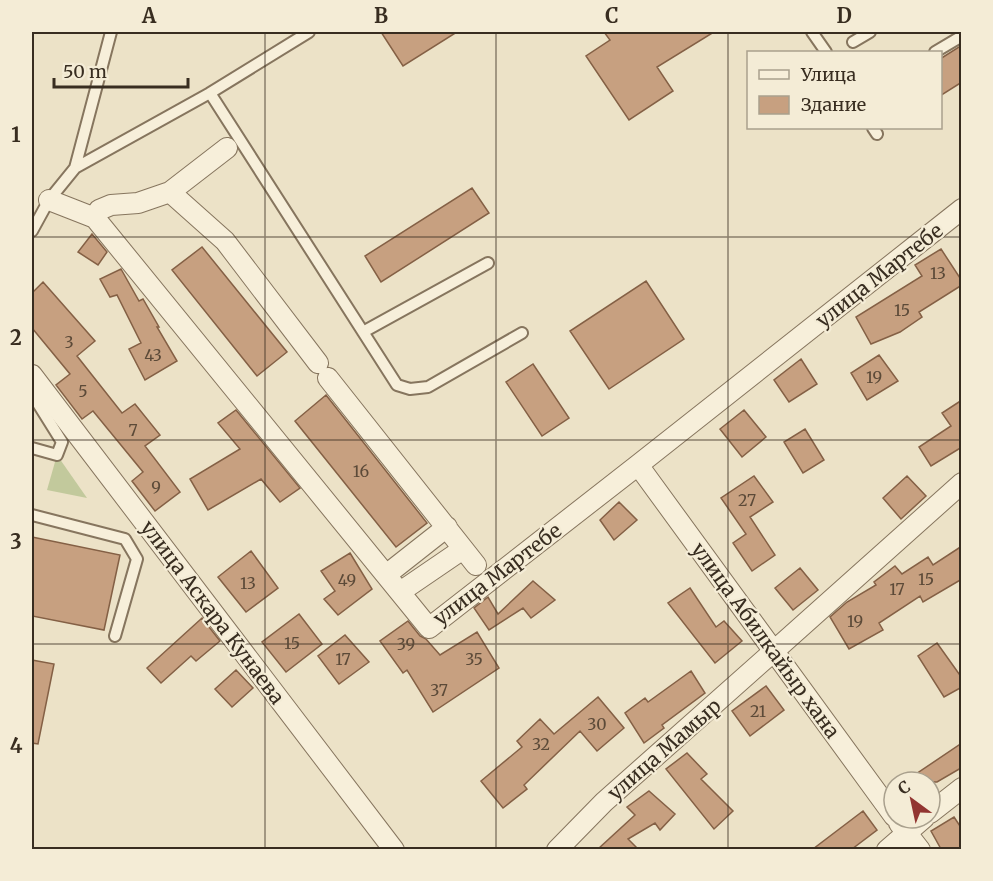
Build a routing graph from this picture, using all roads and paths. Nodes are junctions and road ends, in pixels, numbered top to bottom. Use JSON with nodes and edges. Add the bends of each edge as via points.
{"nodes":[{"id":1,"x":111,"y":32,"type":"edge"},
{"id":2,"x":309,"y":32,"type":"edge"},
{"id":3,"x":812,"y":32,"type":"edge"},
{"id":4,"x":870,"y":32,"type":"edge"},
{"id":5,"x":962,"y":36,"type":"edge"},
{"id":6,"x":853,"y":42,"type":"dead end"},
{"id":7,"x":825,"y":51,"type":"edge"},
{"id":8,"x":937,"y":51,"type":"edge"},
{"id":9,"x":210,"y":93,"type":"junction"},
{"id":10,"x":227,"y":148,"type":"dead end"},
{"id":11,"x":75,"y":168,"type":"junction"},
{"id":12,"x":170,"y":192,"type":"junction"},
{"id":13,"x":49,"y":200,"type":"junction"},
{"id":14,"x":962,"y":210,"type":"edge"},
{"id":15,"x":95,"y":218,"type":"junction"},
{"id":16,"x":32,"y":231,"type":"edge"},
{"id":17,"x":489,"y":263,"type":"dead end"},
{"id":18,"x":363,"y":332,"type":"junction"},
{"id":19,"x":522,"y":333,"type":"dead end"},
{"id":20,"x":32,"y":375,"type":"edge"},
{"id":21,"x":32,"y":394,"type":"edge"},
{"id":22,"x":32,"y":448,"type":"edge"},
{"id":23,"x":638,"y":465,"type":"junction"},
{"id":24,"x":962,"y":483,"type":"edge"},
{"id":25,"x":32,"y":514,"type":"edge"},
{"id":26,"x":447,"y":527,"type":"junction"},
{"id":27,"x":463,"y":549,"type":"junction"},
{"id":28,"x":476,"y":565,"type":"dead end"},
{"id":29,"x":386,"y":575,"type":"junction"},
{"id":30,"x":400,"y":592,"type":"junction"},
{"id":31,"x":115,"y":636,"type":"dead end"},
{"id":32,"x":774,"y":651,"type":"junction"},
{"id":33,"x":962,"y":788,"type":"edge"},
{"id":34,"x":882,"y":800,"type":"edge"},
{"id":35,"x":942,"y":804,"type":"edge"},
{"id":36,"x":895,"y":830,"type":"edge"},
{"id":37,"x":905,"y":830,"type":"edge"},
{"id":38,"x":393,"y":849,"type":"edge"},
{"id":39,"x":557,"y":849,"type":"edge"},
{"id":40,"x":887,"y":849,"type":"edge"},
{"id":41,"x":920,"y":849,"type":"edge"}],
"edges":[{"from":1,"to":11,"type":"lane"},
{"from":2,"to":9,"type":"lane"},
{"from":3,"to":7,"type":"lane"},
{"from":4,"to":6,"type":"lane"},
{"from":5,"to":8,"type":"lane"},
{"from":9,"to":11,"type":"lane"},
{"from":9,"to":18,"type":"lane"},
{"from":10,"to":12,"type":"street"},
{"from":11,"to":13,"type":"lane"},
{"from":12,"to":15,"type":"street","via":[[138,203],[111,205],[99,210]]},
{"from":12,"to":26,"type":"street","via":[[225,242]]},
{"from":13,"to":15,"type":"street","name":"улица Мартебе"},
{"from":13,"to":16,"type":"lane"},
{"from":14,"to":23,"type":"street","name":"улица Мартебе"},
{"from":15,"to":29,"type":"street","name":"улица Мартебе"},
{"from":17,"to":18,"type":"lane"},
{"from":18,"to":19,"type":"lane","via":[[397,385],[411,389],[428,387]]},
{"from":20,"to":38,"type":"street","name":"улица Аскара Кунаева"},
{"from":21,"to":22,"type":"lane","via":[[62,442],[57,454]]},
{"from":23,"to":30,"type":"street","name":"улица Мартебе","via":[[429,628]]},
{"from":23,"to":32,"type":"street","name":"улица Абилкайыр хана"},
{"from":24,"to":32,"type":"street","name":"улица Мамыр"},
{"from":25,"to":31,"type":"lane","via":[[125,539],[137,559]]},
{"from":26,"to":27,"type":"street"},
{"from":26,"to":29,"type":"street"},
{"from":27,"to":28,"type":"street"},
{"from":27,"to":30,"type":"street"},
{"from":29,"to":30,"type":"street","name":"улица Мартебе"},
{"from":32,"to":34,"type":"street","name":"улица Абилкайыр хана"},
{"from":32,"to":39,"type":"street","name":"улица Мамыр","via":[[604,802]]},
{"from":33,"to":35,"type":"street"},
{"from":36,"to":40,"type":"street"},
{"from":37,"to":41,"type":"street","name":"улица Абилкайыр хана"}]}
